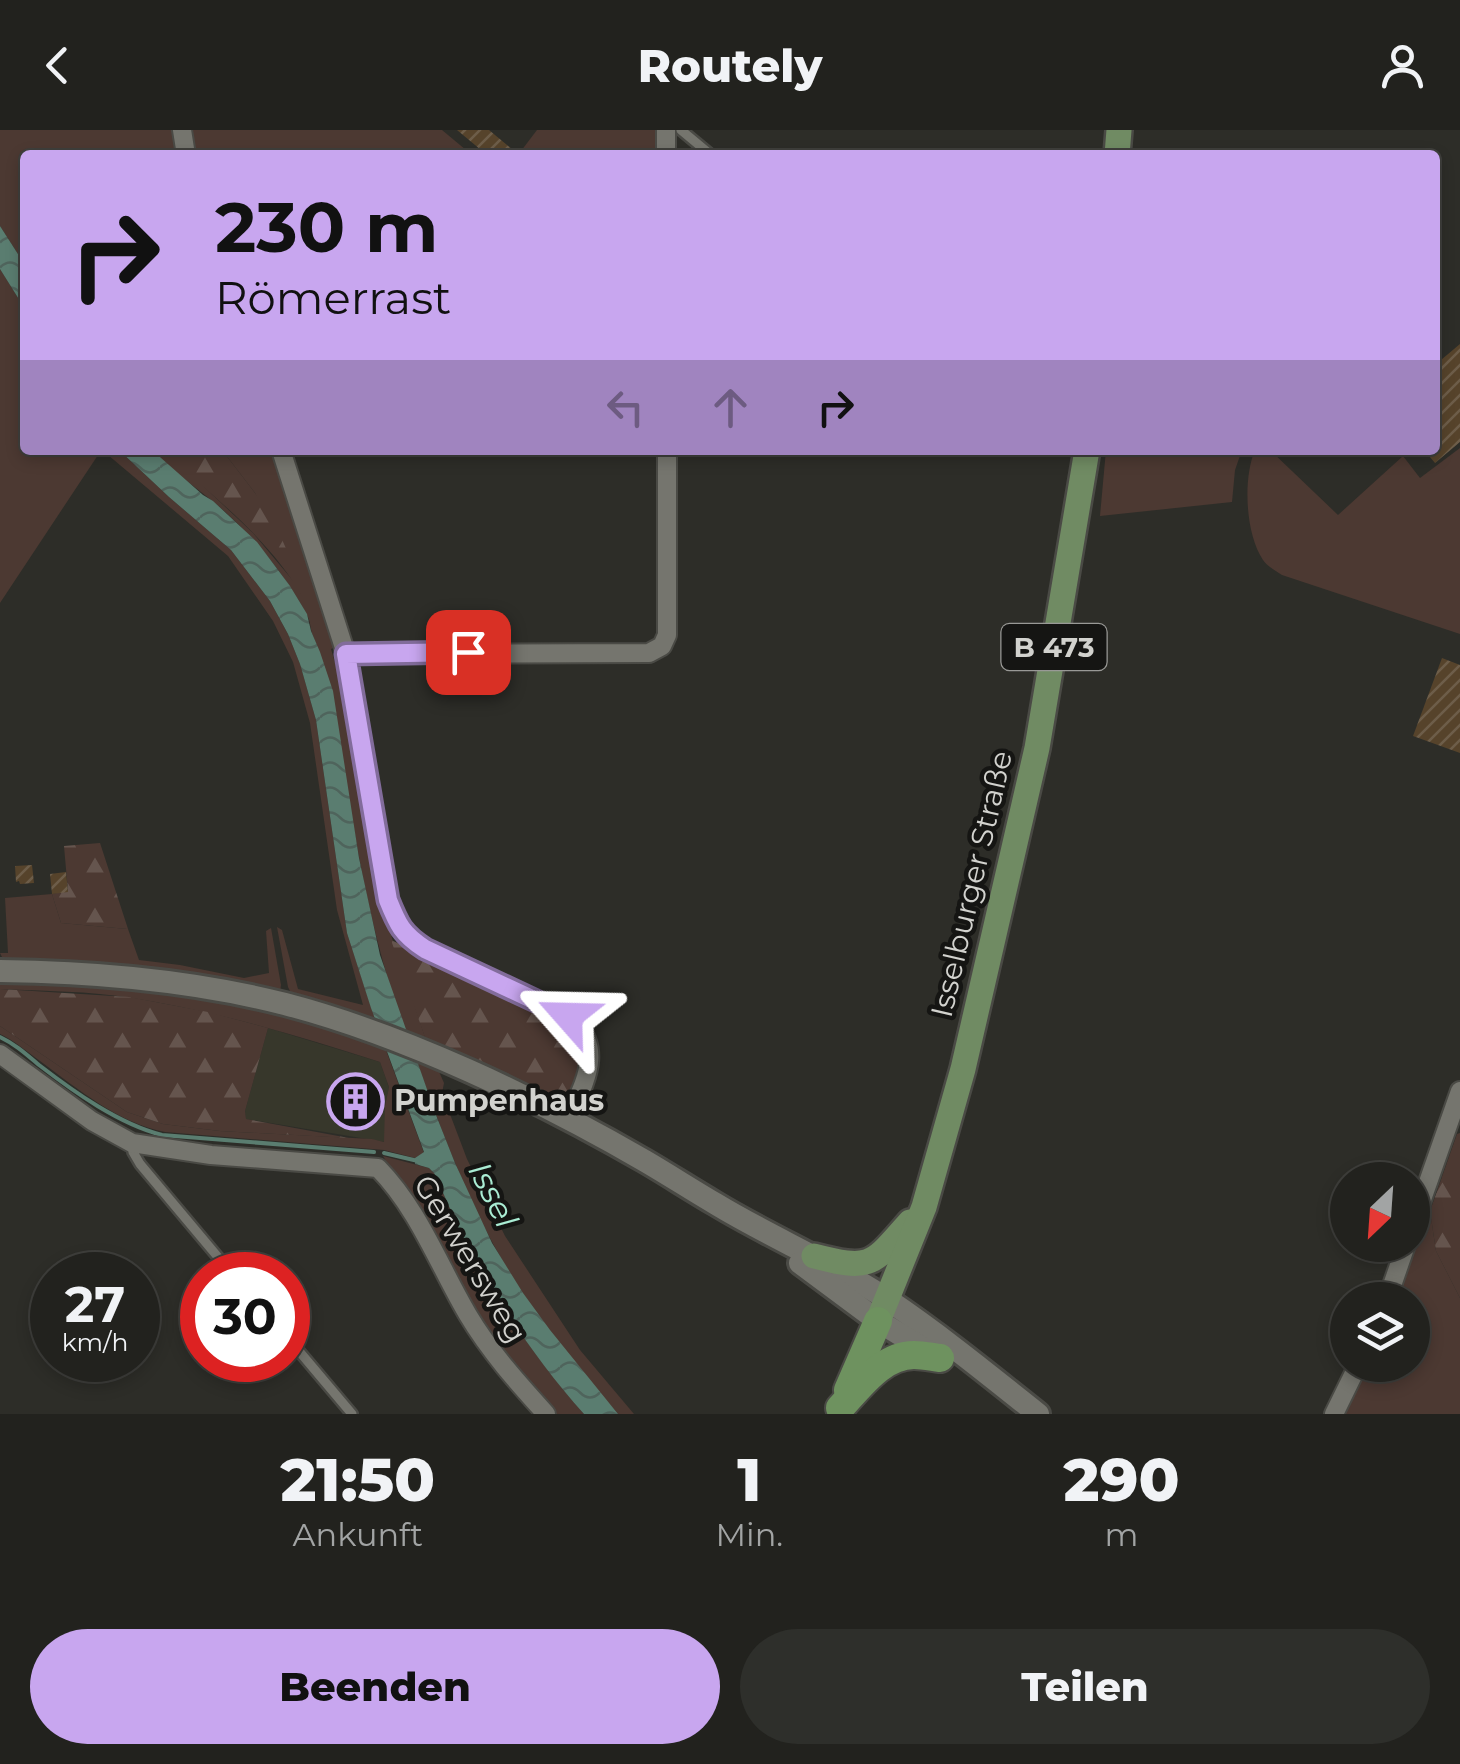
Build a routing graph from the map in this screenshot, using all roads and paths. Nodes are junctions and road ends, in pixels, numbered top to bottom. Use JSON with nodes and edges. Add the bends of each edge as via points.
{"nodes":[{"id":1,"x":681,"y":130,"type":"edge"},
{"id":2,"x":705,"y":150,"type":"edge"},
{"id":3,"x":283,"y":455,"type":"edge"},
{"id":4,"x":667,"y":455,"type":"edge"},
{"id":5,"x":1086,"y":455,"type":"edge"},
{"id":6,"x":346,"y":654,"type":"junction"},
{"id":7,"x":0,"y":971,"type":"edge"},
{"id":8,"x":0,"y":1054,"type":"edge"},
{"id":9,"x":1460,"y":1091,"type":"edge"},
{"id":10,"x":568,"y":1120,"type":"junction"},
{"id":11,"x":132,"y":1143,"type":"junction"},
{"id":12,"x":1430,"y":1177,"type":"edge"},
{"id":13,"x":719,"y":1206,"type":"junction"},
{"id":14,"x":924,"y":1207,"type":"junction"},
{"id":15,"x":214,"y":1252,"type":"edge"},
{"id":16,"x":814,"y":1256,"type":"junction"},
{"id":17,"x":882,"y":1310,"type":"junction"},
{"id":18,"x":940,"y":1358,"type":"junction"},
{"id":19,"x":310,"y":1364,"type":"edge"},
{"id":20,"x":1350,"y":1382,"type":"edge"},
{"id":21,"x":838,"y":1411,"type":"edge"},
{"id":22,"x":352,"y":1414,"type":"edge"},
{"id":23,"x":546,"y":1414,"type":"edge"},
{"id":24,"x":1034,"y":1414,"type":"edge"},
{"id":25,"x":1334,"y":1414,"type":"edge"}],
"edges":[{"from":1,"to":2,"type":"lane"},
{"from":3,"to":6,"type":"street"},
{"from":4,"to":6,"type":"street","via":[[662,646],[650,652]]},
{"from":5,"to":14,"type":"main road","name":"Isselburger Straße","number":"B 473","via":[[1020,824]]},
{"from":6,"to":10,"type":"street","via":[[388,900],[398,925],[425,949],[583,1028],[590,1050],[587,1078]]},
{"from":7,"to":10,"type":"main road","via":[[112,974],[287,1005],[428,1055]]},
{"from":8,"to":11,"type":"street","name":"Gerwersweg"},
{"from":9,"to":12,"type":"street"},
{"from":10,"to":13,"type":"main road"},
{"from":11,"to":15,"type":"lane","via":[[140,1164]]},
{"from":11,"to":23,"type":"street","name":"Gerwersweg","via":[[378,1168],[411,1210],[470,1318]]},
{"from":13,"to":16,"type":"main road"},
{"from":13,"to":17,"type":"main road"},
{"from":14,"to":16,"type":"main road","number":"B 473","via":[[869,1262]]},
{"from":14,"to":17,"type":"main road","name":"Isselburger Straße","number":"B 473"},
{"from":16,"to":17,"type":"main road"},
{"from":17,"to":18,"type":"main road"},
{"from":17,"to":21,"type":"highway","number":"B 473"},
{"from":17,"to":24,"type":"main road"},
{"from":18,"to":21,"type":"highway","number":"B 473","via":[[911,1355],[878,1368]]},
{"from":18,"to":24,"type":"main road"},
{"from":19,"to":22,"type":"lane"},
{"from":20,"to":25,"type":"street"}]}
